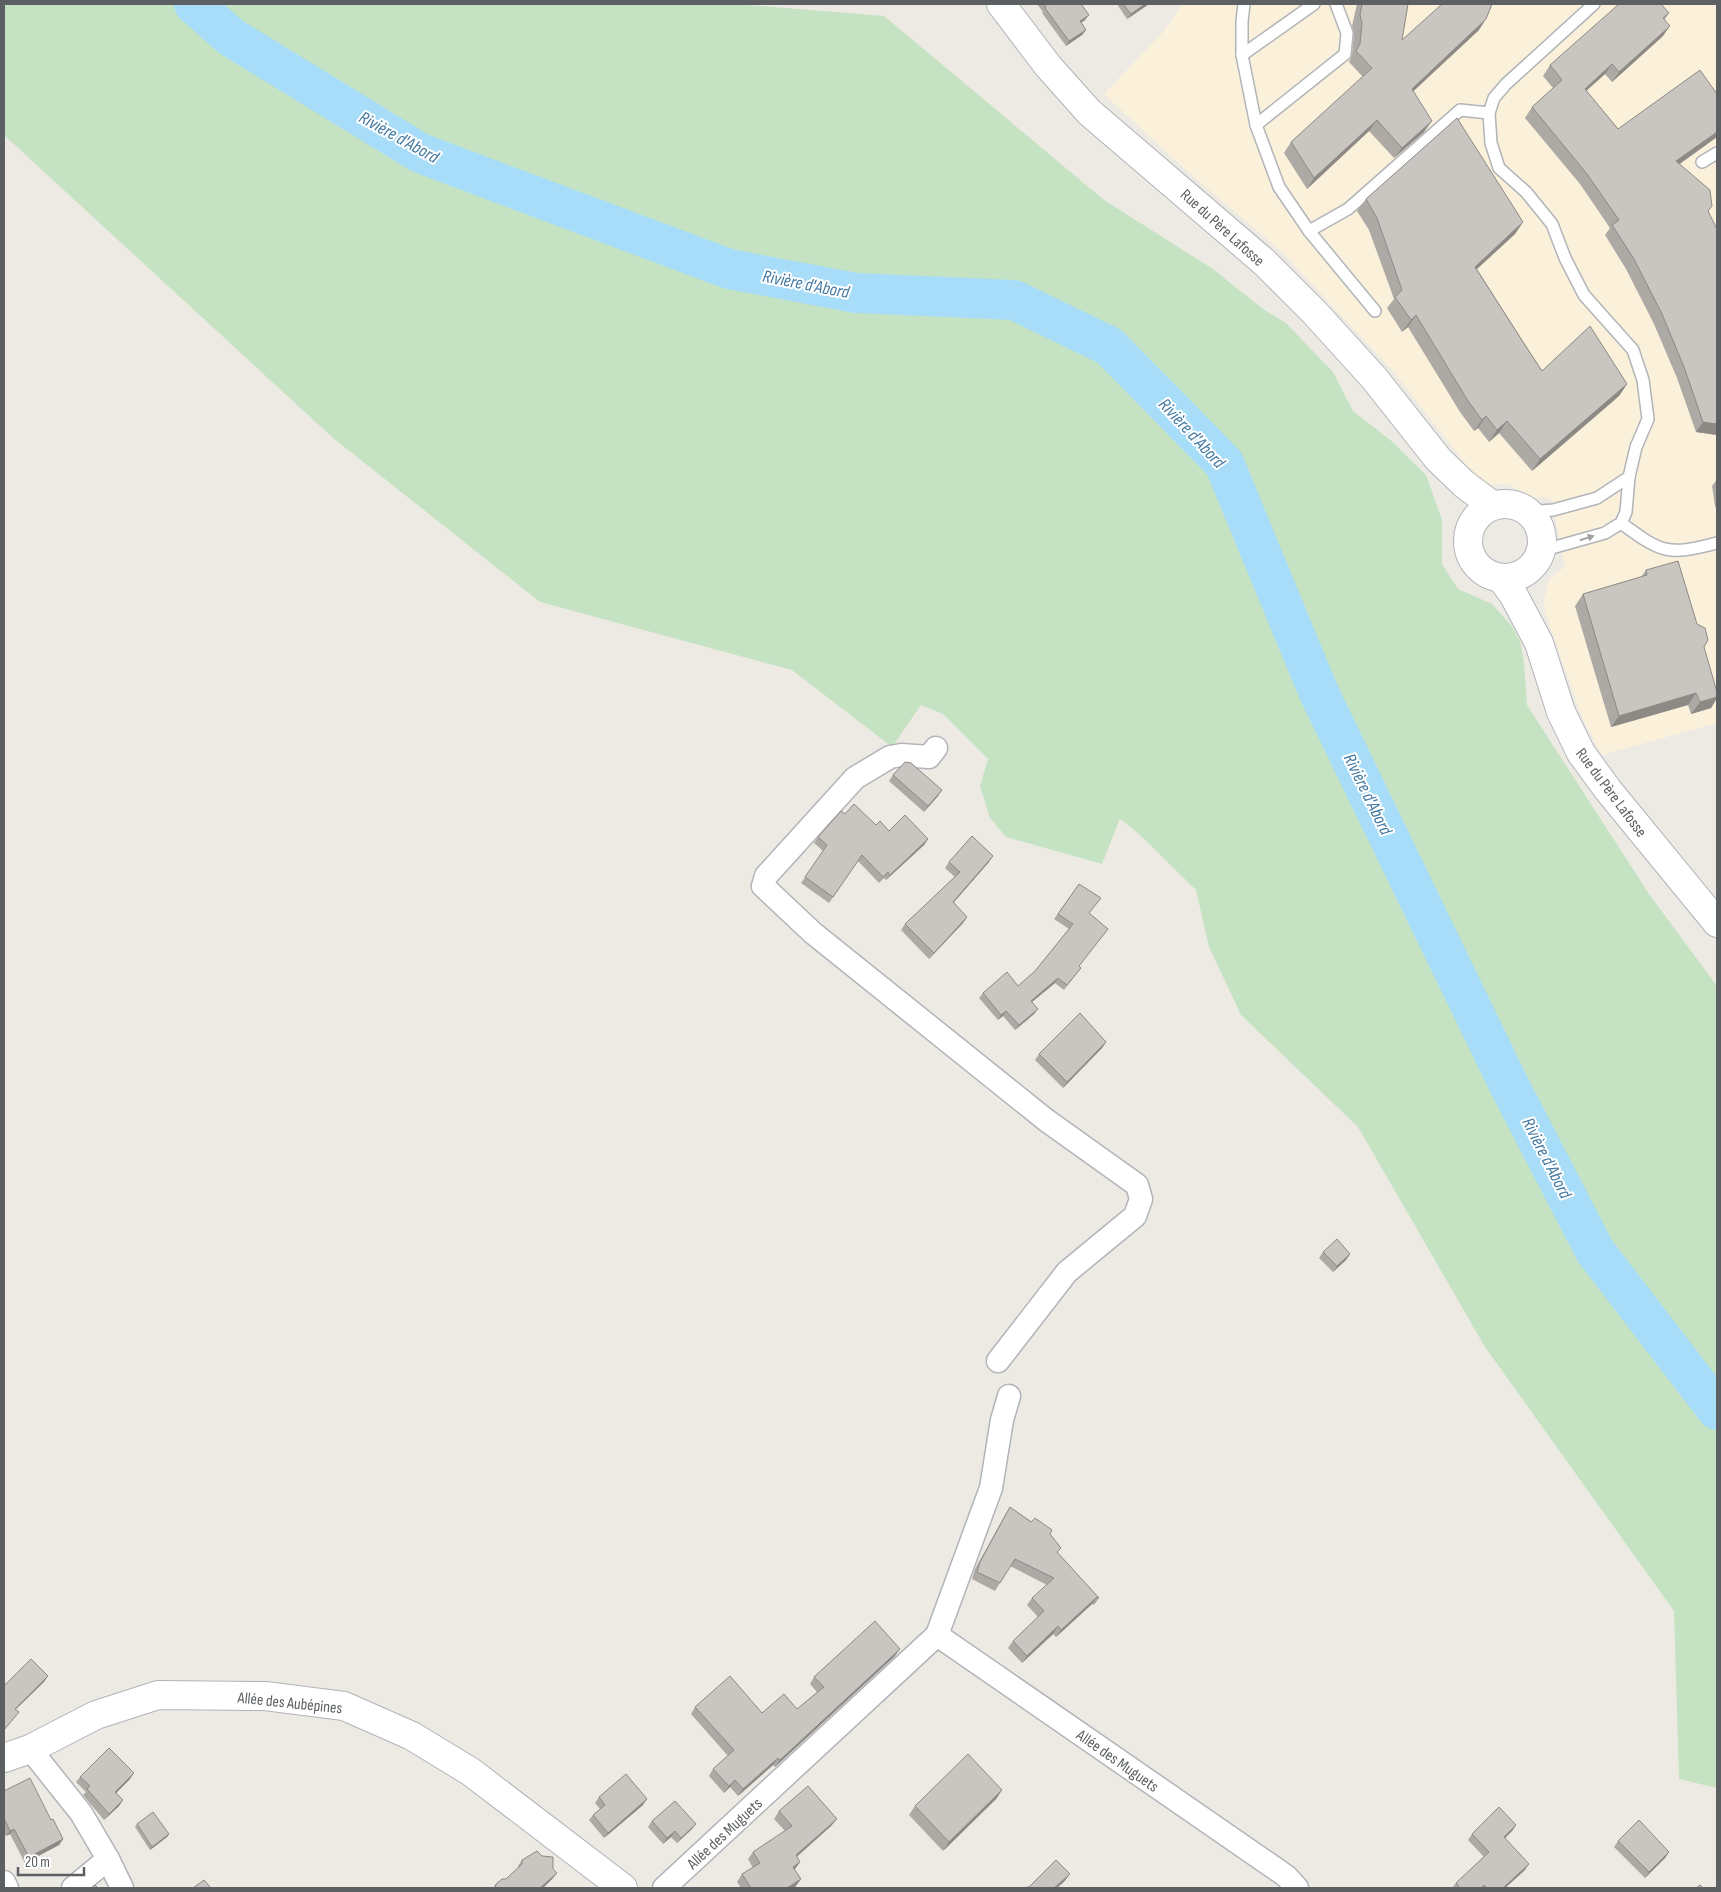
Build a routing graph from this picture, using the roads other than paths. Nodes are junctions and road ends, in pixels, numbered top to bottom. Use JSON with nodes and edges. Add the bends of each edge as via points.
{"nodes":[{"id":1,"x":1001,"y":4,"type":"edge"},
{"id":2,"x":1244,"y":4,"type":"edge"},
{"id":3,"x":1314,"y":4,"type":"edge"},
{"id":4,"x":1336,"y":4,"type":"edge"},
{"id":5,"x":1594,"y":4,"type":"edge"},
{"id":6,"x":1242,"y":55,"type":"junction"},
{"id":7,"x":1489,"y":113,"type":"junction"},
{"id":8,"x":1256,"y":125,"type":"junction"},
{"id":9,"x":1717,"y":153,"type":"edge"},
{"id":10,"x":1702,"y":162,"type":"edge"},
{"id":11,"x":1309,"y":231,"type":"junction"},
{"id":12,"x":1375,"y":311,"type":"dead end"},
{"id":13,"x":1438,"y":459,"type":"junction"},
{"id":14,"x":1629,"y":477,"type":"junction"},
{"id":15,"x":1492,"y":506,"type":"junction"},
{"id":16,"x":1528,"y":512,"type":"junction"},
{"id":17,"x":1621,"y":523,"type":"junction"},
{"id":18,"x":1470,"y":528,"type":"junction"},
{"id":19,"x":1717,"y":543,"type":"edge"},
{"id":20,"x":1536,"y":560,"type":"junction"},
{"id":21,"x":1501,"y":578,"type":"junction"},
{"id":22,"x":1539,"y":643,"type":"junction"},
{"id":23,"x":936,"y":748,"type":"dead end"},
{"id":24,"x":1717,"y":923,"type":"edge"},
{"id":25,"x":998,"y":1361,"type":"dead end"},
{"id":26,"x":1009,"y":1396,"type":"dead end"},
{"id":27,"x":937,"y":1635,"type":"junction"},
{"id":28,"x":30,"y":1749,"type":"junction"},
{"id":29,"x":4,"y":1758,"type":"edge"},
{"id":30,"x":108,"y":1859,"type":"junction"},
{"id":31,"x":4,"y":1882,"type":"edge"},
{"id":32,"x":7,"y":1888,"type":"edge"},
{"id":33,"x":73,"y":1888,"type":"edge"},
{"id":34,"x":122,"y":1888,"type":"edge"},
{"id":35,"x":623,"y":1888,"type":"edge"},
{"id":36,"x":664,"y":1888,"type":"edge"},
{"id":37,"x":1296,"y":1888,"type":"edge"}],
"edges":[{"from":1,"to":13,"type":"street","name":"Rue du Père Lafosse","via":[[1048,66],[1089,112],[1264,262],[1315,313],[1374,378]]},
{"from":2,"to":6,"type":"lane"},
{"from":3,"to":6,"type":"lane"},
{"from":4,"to":8,"type":"lane","via":[[1346,33],[1345,54]]},
{"from":5,"to":7,"type":"lane","via":[[1506,84],[1494,98]]},
{"from":6,"to":8,"type":"lane"},
{"from":7,"to":11,"type":"lane","via":[[1460,110],[1348,209]]},
{"from":7,"to":14,"type":"lane","via":[[1491,143],[1499,168],[1526,192],[1552,224],[1584,295],[1633,350],[1643,380],[1648,419],[1636,447]]},
{"from":8,"to":11,"type":"lane","via":[[1279,188]]},
{"from":9,"to":10,"type":"lane"},
{"from":11,"to":12,"type":"lane"},
{"from":13,"to":15,"type":"street","name":"Rue du Père Lafosse"},
{"from":13,"to":18,"type":"street","name":"Rue du Père Lafosse"},
{"from":14,"to":16,"type":"lane","via":[[1597,498],[1552,510]]},
{"from":14,"to":17,"type":"lane","via":[[1626,512]]},
{"from":15,"to":16,"type":"street","via":[[1517,506]]},
{"from":15,"to":18,"type":"street","via":[[1483,511]]},
{"from":16,"to":20,"type":"street","via":[[1542,537]]},
{"from":17,"to":19,"type":"lane","via":[[1668,551]]},
{"from":20,"to":17,"type":"lane","one_way":true},
{"from":18,"to":21,"type":"street","via":[[1468,539],[1473,561],[1490,576]]},
{"from":20,"to":21,"type":"street","via":[[1522,575]]},
{"from":20,"to":22,"type":"street","name":"Rue du Père Lafosse","via":[[1531,585]]},
{"from":21,"to":22,"type":"street","name":"Rue du Père Lafosse"},
{"from":22,"to":24,"type":"street","name":"Rue du Père Lafosse","via":[[1561,712],[1580,753]]},
{"from":23,"to":25,"type":"street","via":[[928,757],[890,757],[855,778],[766,876],[763,886],[813,933],[1046,1120],[1137,1185],[1141,1199],[1135,1216],[1067,1272]]},
{"from":26,"to":27,"type":"street","name":"Allée des Muguets","via":[[1002,1420],[992,1488]]},
{"from":27,"to":36,"type":"street","name":"Allée des Muguets"},
{"from":27,"to":37,"type":"street","name":"Allée des Muguets","via":[[1286,1876]]},
{"from":28,"to":29,"type":"street","name":"Allée des Aubépines"},
{"from":28,"to":30,"type":"street","via":[[81,1813]]},
{"from":28,"to":35,"type":"street","name":"Allée des Aubépines","via":[[96,1715],[158,1695],[264,1696],[344,1706],[412,1736],[471,1772]]},
{"from":30,"to":33,"type":"street"},
{"from":30,"to":34,"type":"street"},
{"from":31,"to":32,"type":"street"}]}
